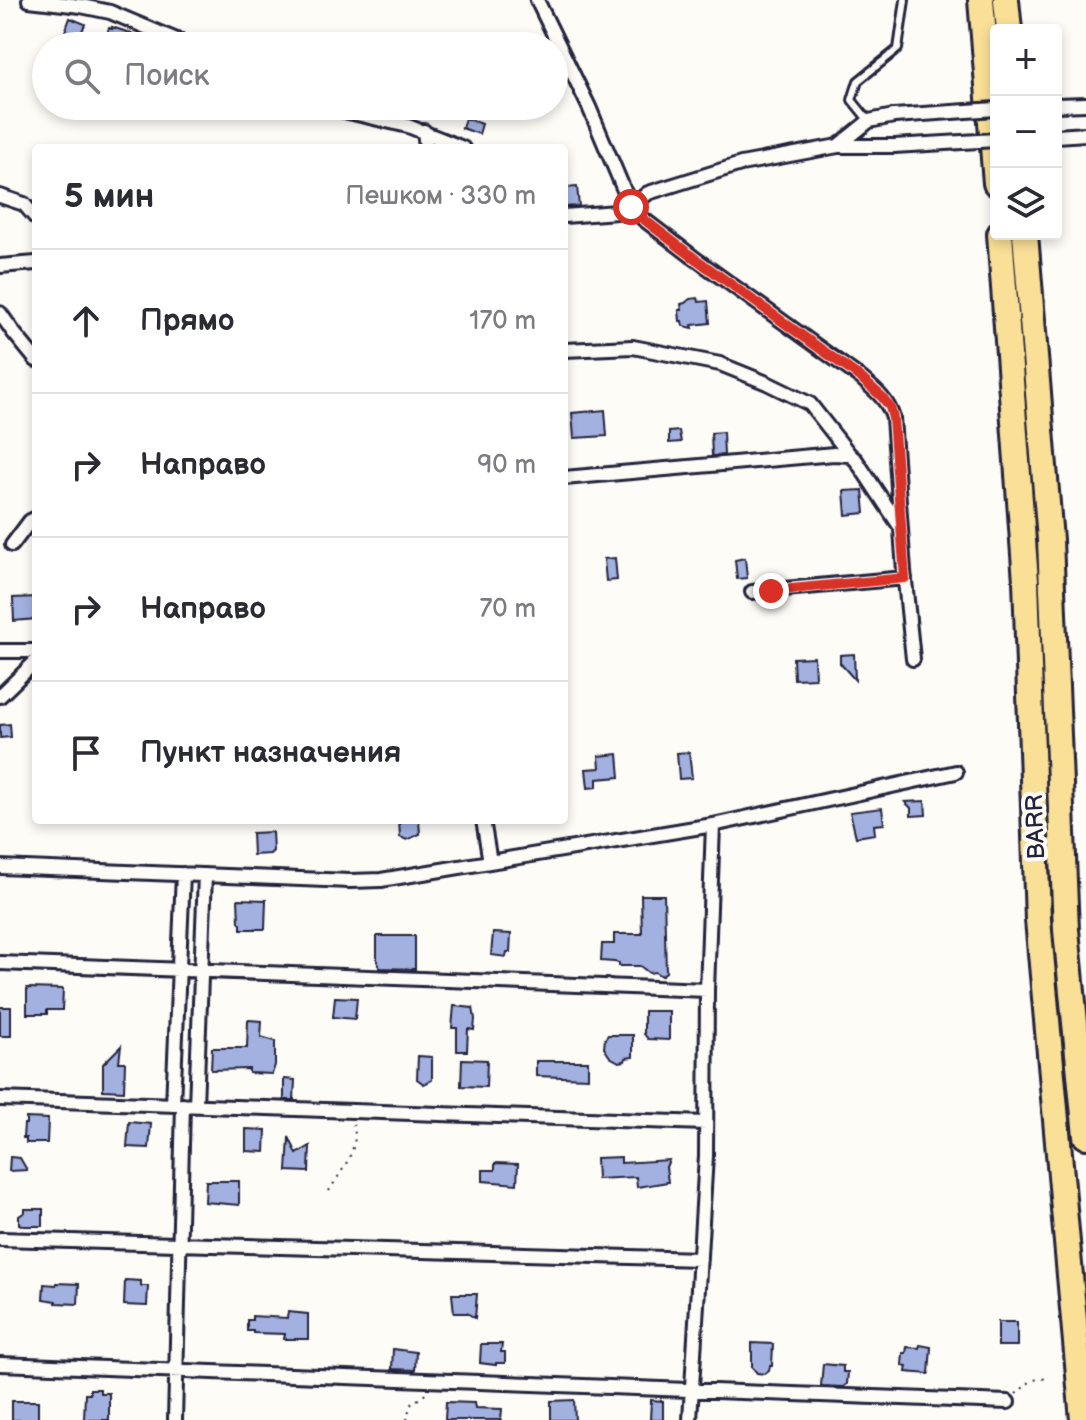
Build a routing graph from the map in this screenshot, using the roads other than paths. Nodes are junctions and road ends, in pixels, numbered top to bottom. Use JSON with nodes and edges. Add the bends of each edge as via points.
{"nodes":[{"id":1,"x":29,"y":0,"type":"edge"},
{"id":2,"x":537,"y":0,"type":"edge"},
{"id":3,"x":905,"y":0,"type":"edge"},
{"id":4,"x":981,"y":0,"type":"edge"},
{"id":5,"x":1006,"y":0,"type":"edge"},
{"id":6,"x":1008,"y":24,"type":"edge"},
{"id":7,"x":158,"y":32,"type":"edge"},
{"id":8,"x":553,"y":32,"type":"edge"},
{"id":9,"x":568,"y":64,"type":"edge"},
{"id":10,"x":1086,"y":104,"type":"edge"},
{"id":11,"x":1062,"y":105,"type":"edge"},
{"id":12,"x":990,"y":109,"type":"edge"},
{"id":13,"x":380,"y":120,"type":"edge"},
{"id":14,"x":869,"y":121,"type":"junction"},
{"id":15,"x":424,"y":131,"type":"junction"},
{"id":16,"x":1086,"y":134,"type":"edge"},
{"id":17,"x":1062,"y":136,"type":"edge"},
{"id":18,"x":990,"y":140,"type":"edge"},
{"id":19,"x":426,"y":144,"type":"edge"},
{"id":20,"x":454,"y":144,"type":"edge"},
{"id":21,"x":838,"y":146,"type":"junction"},
{"id":22,"x":995,"y":168,"type":"edge"},
{"id":23,"x":0,"y":196,"type":"edge"},
{"id":24,"x":631,"y":207,"type":"junction"},
{"id":25,"x":32,"y":213,"type":"edge"},
{"id":26,"x":568,"y":216,"type":"edge"},
{"id":27,"x":1000,"y":240,"type":"edge"},
{"id":28,"x":1025,"y":240,"type":"edge"},
{"id":29,"x":32,"y":263,"type":"edge"},
{"id":30,"x":0,"y":266,"type":"edge"},
{"id":31,"x":0,"y":313,"type":"edge"},
{"id":32,"x":568,"y":350,"type":"edge"},
{"id":33,"x":32,"y":355,"type":"edge"},
{"id":34,"x":850,"y":455,"type":"junction"},
{"id":35,"x":568,"y":478,"type":"edge"},
{"id":36,"x":32,"y":520,"type":"edge"},
{"id":37,"x":901,"y":528,"type":"junction"},
{"id":38,"x":12,"y":545,"type":"dead end"},
{"id":39,"x":905,"y":578,"type":"junction"},
{"id":40,"x":752,"y":592,"type":"dead end"},
{"id":41,"x":0,"y":651,"type":"edge"},
{"id":42,"x":32,"y":651,"type":"edge"},
{"id":43,"x":913,"y":659,"type":"dead end"},
{"id":44,"x":32,"y":665,"type":"edge"},
{"id":45,"x":0,"y":696,"type":"edge"},
{"id":46,"x":956,"y":772,"type":"dead end"},
{"id":47,"x":484,"y":824,"type":"edge"},
{"id":48,"x":713,"y":825,"type":"junction"},
{"id":49,"x":490,"y":862,"type":"junction"},
{"id":50,"x":0,"y":867,"type":"edge"},
{"id":51,"x":183,"y":874,"type":"junction"},
{"id":52,"x":205,"y":875,"type":"junction"},
{"id":53,"x":0,"y":963,"type":"edge"},
{"id":54,"x":179,"y":970,"type":"junction"},
{"id":55,"x":201,"y":971,"type":"junction"},
{"id":56,"x":707,"y":990,"type":"junction"},
{"id":57,"x":0,"y":1099,"type":"edge"},
{"id":58,"x":184,"y":1105,"type":"junction"},
{"id":59,"x":706,"y":1123,"type":"junction"},
{"id":60,"x":1086,"y":1136,"type":"edge"},
{"id":61,"x":0,"y":1239,"type":"edge"},
{"id":62,"x":179,"y":1244,"type":"junction"},
{"id":63,"x":700,"y":1259,"type":"junction"},
{"id":64,"x":0,"y":1364,"type":"edge"},
{"id":65,"x":176,"y":1370,"type":"junction"},
{"id":66,"x":692,"y":1390,"type":"junction"},
{"id":67,"x":1008,"y":1402,"type":"road end"},
{"id":68,"x":175,"y":1420,"type":"edge"},
{"id":69,"x":690,"y":1420,"type":"edge"},
{"id":70,"x":1083,"y":1420,"type":"edge"}],
"edges":[{"from":1,"to":7,"type":"street","via":[[110,12]]},
{"from":2,"to":8,"type":"street"},
{"from":3,"to":14,"type":"lane","via":[[898,49],[858,81],[852,100]]},
{"from":4,"to":22,"type":"highway"},
{"from":5,"to":6,"type":"highway"},
{"from":9,"to":24,"type":"street"},
{"from":10,"to":11,"type":"street"},
{"from":12,"to":14,"type":"street","bridge":true},
{"from":13,"to":15,"type":"street"},
{"from":14,"to":21,"type":"street"},
{"from":15,"to":19,"type":"street"},
{"from":15,"to":20,"type":"street"},
{"from":16,"to":17,"type":"street"},
{"from":18,"to":21,"type":"street","bridge":true},
{"from":21,"to":24,"type":"street","via":[[741,164],[648,193]]},
{"from":23,"to":25,"type":"street","via":[[24,204]]},
{"from":24,"to":26,"type":"street"},
{"from":24,"to":37,"type":"street","via":[[882,397],[893,418]]},
{"from":27,"to":70,"type":"highway","name":"BARR","via":[[1026,581],[1038,920]]},
{"from":28,"to":60,"type":"highway","name":"BARR","via":[[1050,540],[1066,930]]},
{"from":29,"to":30,"type":"street"},
{"from":31,"to":33,"type":"street"},
{"from":32,"to":34,"type":"street","via":[[633,347],[720,364],[810,404]]},
{"from":34,"to":35,"type":"street"},
{"from":34,"to":37,"type":"street"},
{"from":36,"to":38,"type":"street"},
{"from":37,"to":39,"type":"street"},
{"from":39,"to":40,"type":"street"},
{"from":39,"to":43,"type":"street"},
{"from":41,"to":42,"type":"street"},
{"from":44,"to":45,"type":"street"},
{"from":46,"to":48,"type":"street"},
{"from":47,"to":49,"type":"street"},
{"from":48,"to":49,"type":"street"},
{"from":48,"to":56,"type":"street"},
{"from":49,"to":52,"type":"street","via":[[381,880]]},
{"from":50,"to":51,"type":"street"},
{"from":51,"to":52,"type":"street"},
{"from":51,"to":54,"type":"street"},
{"from":52,"to":55,"type":"street"},
{"from":53,"to":54,"type":"street"},
{"from":54,"to":55,"type":"street"},
{"from":54,"to":58,"type":"street"},
{"from":55,"to":56,"type":"street"},
{"from":55,"to":58,"type":"street"},
{"from":56,"to":59,"type":"street"},
{"from":57,"to":58,"type":"street"},
{"from":58,"to":59,"type":"street"},
{"from":58,"to":62,"type":"street"},
{"from":59,"to":63,"type":"street"},
{"from":61,"to":62,"type":"street"},
{"from":62,"to":63,"type":"street"},
{"from":62,"to":65,"type":"street"},
{"from":63,"to":66,"type":"street"},
{"from":64,"to":65,"type":"street"},
{"from":65,"to":66,"type":"street"},
{"from":65,"to":68,"type":"street"},
{"from":66,"to":67,"type":"street"},
{"from":66,"to":69,"type":"street"}]}
